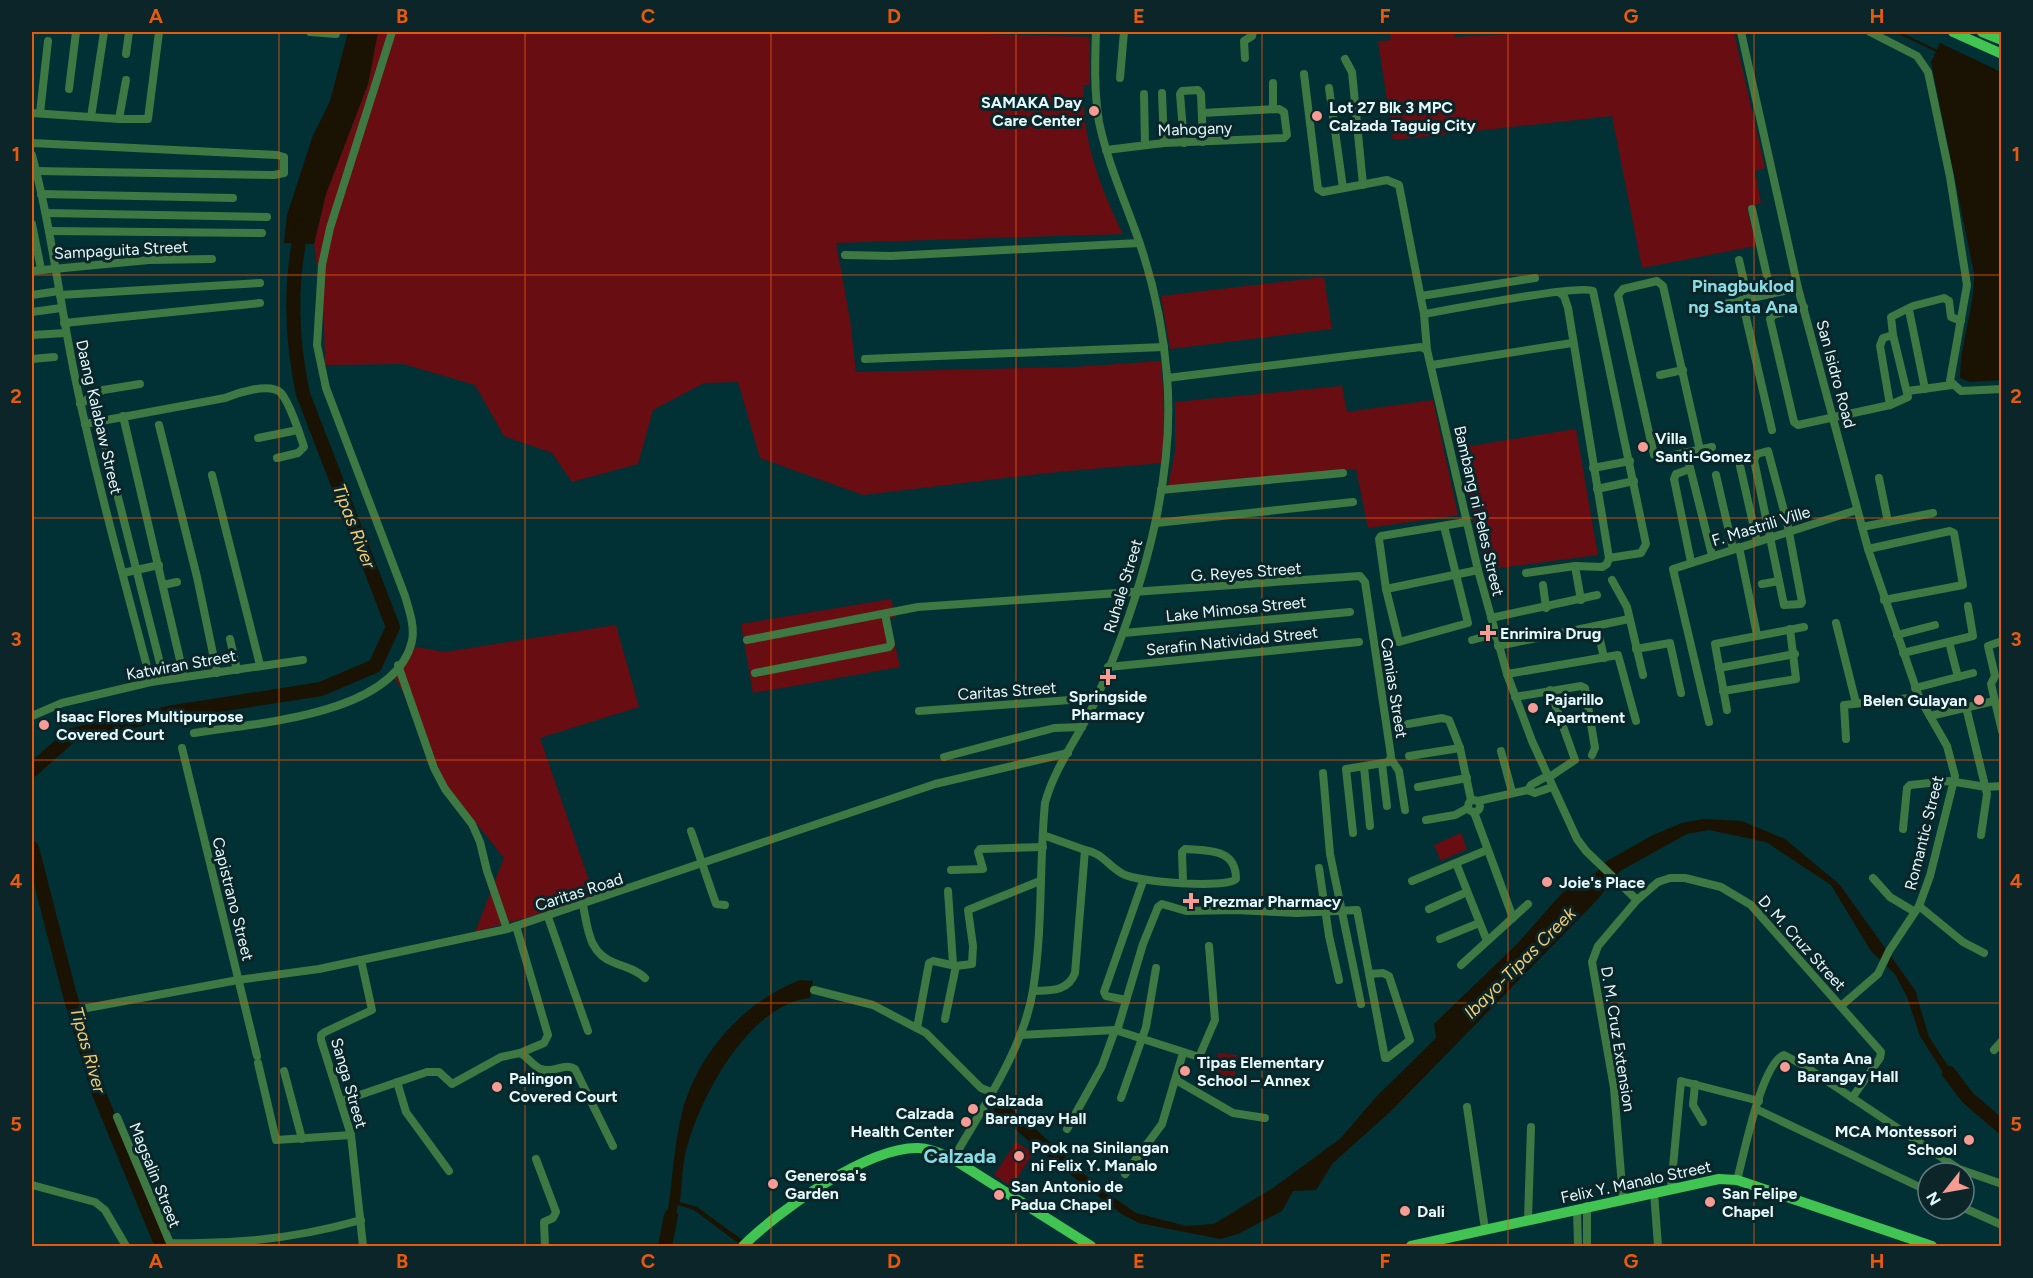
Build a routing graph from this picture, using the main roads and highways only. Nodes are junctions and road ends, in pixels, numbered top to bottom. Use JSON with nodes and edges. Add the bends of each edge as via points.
{"nodes":[{"id":1,"x":1953,"y":32,"type":"edge"},
{"id":2,"x":1982,"y":32,"type":"edge"},
{"id":3,"x":2001,"y":40,"type":"edge"},
{"id":4,"x":2001,"y":54,"type":"edge"},
{"id":5,"x":743,"y":1246,"type":"edge"},
{"id":6,"x":1091,"y":1246,"type":"edge"},
{"id":7,"x":1411,"y":1246,"type":"edge"},
{"id":8,"x":1932,"y":1246,"type":"edge"}],
"edges":[{"from":1,"to":4,"type":"main road"},
{"from":2,"to":3,"type":"main road"},
{"from":5,"to":6,"type":"main road","via":[[803,1197],[866,1163],[915,1148],[929,1149],[952,1159]]},
{"from":7,"to":8,"type":"main road","name":"Felix Y. Manalo Street","via":[[1719,1179],[1737,1180]]}]}
